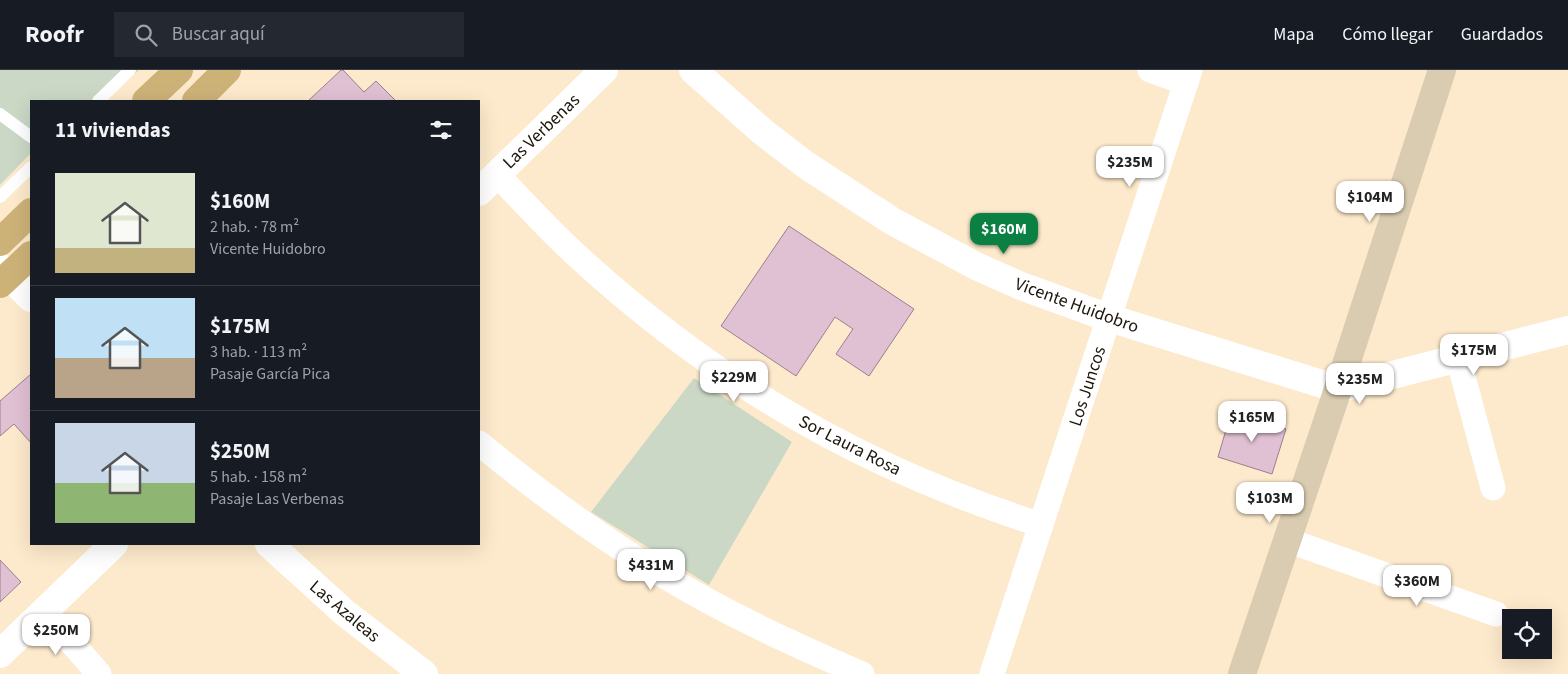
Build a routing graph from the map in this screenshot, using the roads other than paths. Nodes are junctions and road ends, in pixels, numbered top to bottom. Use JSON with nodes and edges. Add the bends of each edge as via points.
{"nodes":[{"id":1,"x":130,"y":70,"type":"edge"},
{"id":2,"x":179,"y":70,"type":"edge"},
{"id":3,"x":227,"y":70,"type":"edge"},
{"id":4,"x":604,"y":70,"type":"edge"},
{"id":5,"x":694,"y":70,"type":"edge"},
{"id":6,"x":1150,"y":70,"type":"edge"},
{"id":7,"x":1442,"y":70,"type":"edge"},
{"id":8,"x":1188,"y":76,"type":"edge"},
{"id":9,"x":99,"y":100,"type":"edge"},
{"id":10,"x":147,"y":100,"type":"edge"},
{"id":11,"x":197,"y":100,"type":"edge"},
{"id":12,"x":0,"y":114,"type":"edge"},
{"id":13,"x":30,"y":137,"type":"edge"},
{"id":14,"x":30,"y":168,"type":"edge"},
{"id":15,"x":488,"y":183,"type":"edge"},
{"id":16,"x":0,"y":198,"type":"edge"},
{"id":17,"x":30,"y":213,"type":"edge"},
{"id":18,"x":0,"y":242,"type":"edge"},
{"id":19,"x":30,"y":256,"type":"edge"},
{"id":20,"x":3,"y":275,"type":"edge"},
{"id":21,"x":30,"y":297,"type":"edge"},
{"id":22,"x":1109,"y":318,"type":"junction"},
{"id":23,"x":1568,"y":330,"type":"edge"},
{"id":24,"x":1458,"y":358,"type":"junction"},
{"id":25,"x":1338,"y":389,"type":"junction"},
{"id":26,"x":480,"y":444,"type":"edge"},
{"id":27,"x":1493,"y":488,"type":"dead end"},
{"id":28,"x":1041,"y":525,"type":"junction"},
{"id":29,"x":1287,"y":540,"type":"junction"},
{"id":30,"x":113,"y":545,"type":"edge"},
{"id":31,"x":270,"y":545,"type":"edge"},
{"id":32,"x":44,"y":611,"type":"junction"},
{"id":33,"x":1496,"y":614,"type":"dead end"},
{"id":34,"x":0,"y":654,"type":"edge"},
{"id":35,"x":99,"y":674,"type":"edge"},
{"id":36,"x":424,"y":674,"type":"edge"},
{"id":37,"x":862,"y":674,"type":"edge"},
{"id":38,"x":992,"y":674,"type":"edge"},
{"id":39,"x":1242,"y":674,"type":"edge"}],
"edges":[{"from":1,"to":9,"type":"lane"},
{"from":2,"to":10,"type":"main road"},
{"from":3,"to":11,"type":"main road"},
{"from":4,"to":15,"type":"street","name":"Las Verbenas"},
{"from":5,"to":22,"type":"street","name":"Vicente Huidobro","via":[[750,121],[806,165],[892,221],[978,267]]},
{"from":6,"to":8,"type":"street"},
{"from":7,"to":25,"type":"main road"},
{"from":8,"to":22,"type":"street","name":"Los Juncos"},
{"from":12,"to":13,"type":"lane"},
{"from":14,"to":16,"type":"lane"},
{"from":15,"to":28,"type":"street","name":"Sor Laura Rosa","via":[[656,323],[745,386],[888,466],[989,508]]},
{"from":17,"to":18,"type":"main road"},
{"from":19,"to":20,"type":"main road"},
{"from":20,"to":21,"type":"street"},
{"from":22,"to":25,"type":"street","name":"Vicente Huidobro"},
{"from":22,"to":28,"type":"street","name":"Los Juncos"},
{"from":23,"to":24,"type":"street"},
{"from":24,"to":25,"type":"street"},
{"from":24,"to":27,"type":"street"},
{"from":25,"to":29,"type":"main road"},
{"from":26,"to":37,"type":"street","via":[[564,510],[661,574],[763,629]]},
{"from":28,"to":38,"type":"street","name":"Los Juncos"},
{"from":29,"to":33,"type":"street"},
{"from":29,"to":39,"type":"main road"},
{"from":30,"to":32,"type":"street"},
{"from":31,"to":36,"type":"street","name":"Las Azaleas","via":[[345,613]]},
{"from":32,"to":34,"type":"street"},
{"from":32,"to":35,"type":"street"}]}
